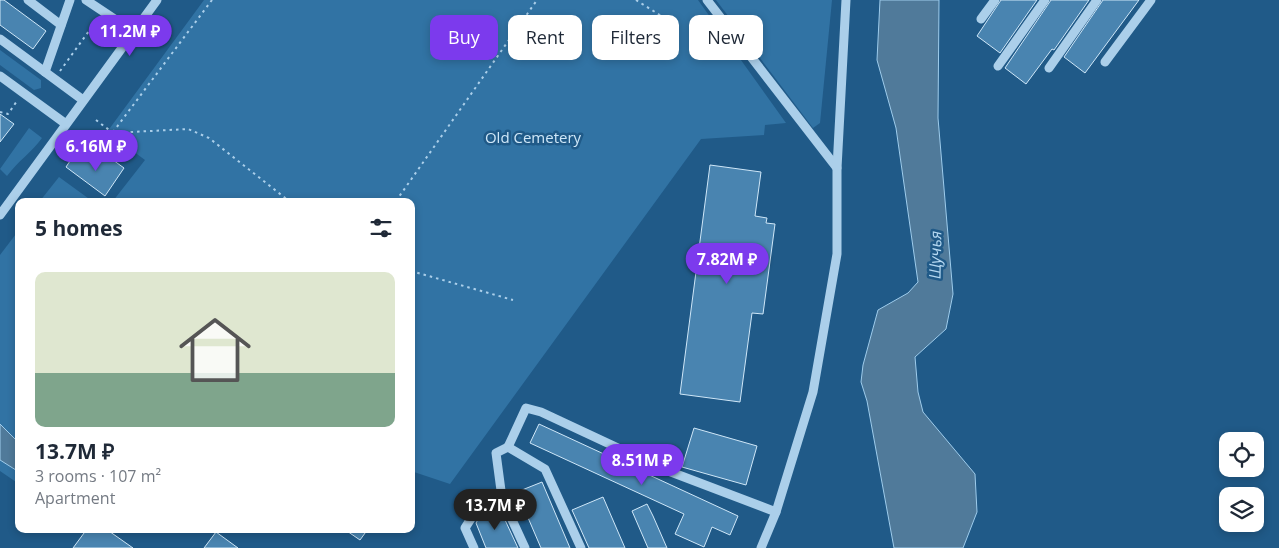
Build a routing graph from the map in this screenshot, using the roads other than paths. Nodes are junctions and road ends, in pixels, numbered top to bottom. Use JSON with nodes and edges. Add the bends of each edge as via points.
{"nodes":[{"id":1,"x":28,"y":0,"type":"edge"},
{"id":2,"x":70,"y":0,"type":"edge"},
{"id":3,"x":86,"y":0,"type":"edge"},
{"id":4,"x":157,"y":0,"type":"edge"},
{"id":5,"x":707,"y":0,"type":"edge"},
{"id":6,"x":846,"y":0,"type":"edge"},
{"id":7,"x":995,"y":0,"type":"edge"},
{"id":8,"x":1045,"y":0,"type":"edge"},
{"id":9,"x":1097,"y":0,"type":"edge"},
{"id":10,"x":1150,"y":0,"type":"edge"},
{"id":11,"x":981,"y":19,"type":"dead end"},
{"id":12,"x":61,"y":25,"type":"junction"},
{"id":13,"x":134,"y":32,"type":"junction"},
{"id":14,"x":0,"y":39,"type":"edge"},
{"id":15,"x":1105,"y":62,"type":"dead end"},
{"id":16,"x":998,"y":66,"type":"dead end"},
{"id":17,"x":1049,"y":68,"type":"dead end"},
{"id":18,"x":45,"y":72,"type":"junction"},
{"id":19,"x":0,"y":76,"type":"edge"},
{"id":20,"x":84,"y":100,"type":"junction"},
{"id":21,"x":66,"y":124,"type":"junction"},
{"id":22,"x":837,"y":168,"type":"junction"},
{"id":23,"x":0,"y":215,"type":"edge"},
{"id":24,"x":508,"y":447,"type":"junction"},
{"id":25,"x":502,"y":498,"type":"junction"},
{"id":26,"x":776,"y":512,"type":"junction"},
{"id":27,"x":474,"y":548,"type":"edge"},
{"id":28,"x":525,"y":548,"type":"edge"},
{"id":29,"x":581,"y":548,"type":"edge"},
{"id":30,"x":761,"y":548,"type":"edge"}],
"edges":[{"from":1,"to":12,"type":"street"},
{"from":2,"to":12,"type":"street"},
{"from":3,"to":13,"type":"street"},
{"from":4,"to":13,"type":"street"},
{"from":5,"to":22,"type":"street"},
{"from":6,"to":22,"type":"street"},
{"from":7,"to":11,"type":"street"},
{"from":8,"to":16,"type":"street"},
{"from":9,"to":17,"type":"street"},
{"from":10,"to":15,"type":"street"},
{"from":12,"to":18,"type":"street"},
{"from":13,"to":20,"type":"street"},
{"from":14,"to":18,"type":"street"},
{"from":18,"to":20,"type":"street"},
{"from":19,"to":21,"type":"street"},
{"from":20,"to":21,"type":"street"},
{"from":21,"to":23,"type":"street"},
{"from":22,"to":26,"type":"street","via":[[837,254],[814,392]]},
{"from":24,"to":25,"type":"street","via":[[496,453]]},
{"from":24,"to":26,"type":"street","via":[[526,408],[664,470]]},
{"from":24,"to":29,"type":"street","via":[[545,469]]},
{"from":25,"to":27,"type":"street","via":[[480,506],[465,528]]},
{"from":25,"to":28,"type":"street"},
{"from":26,"to":30,"type":"street"}]}
